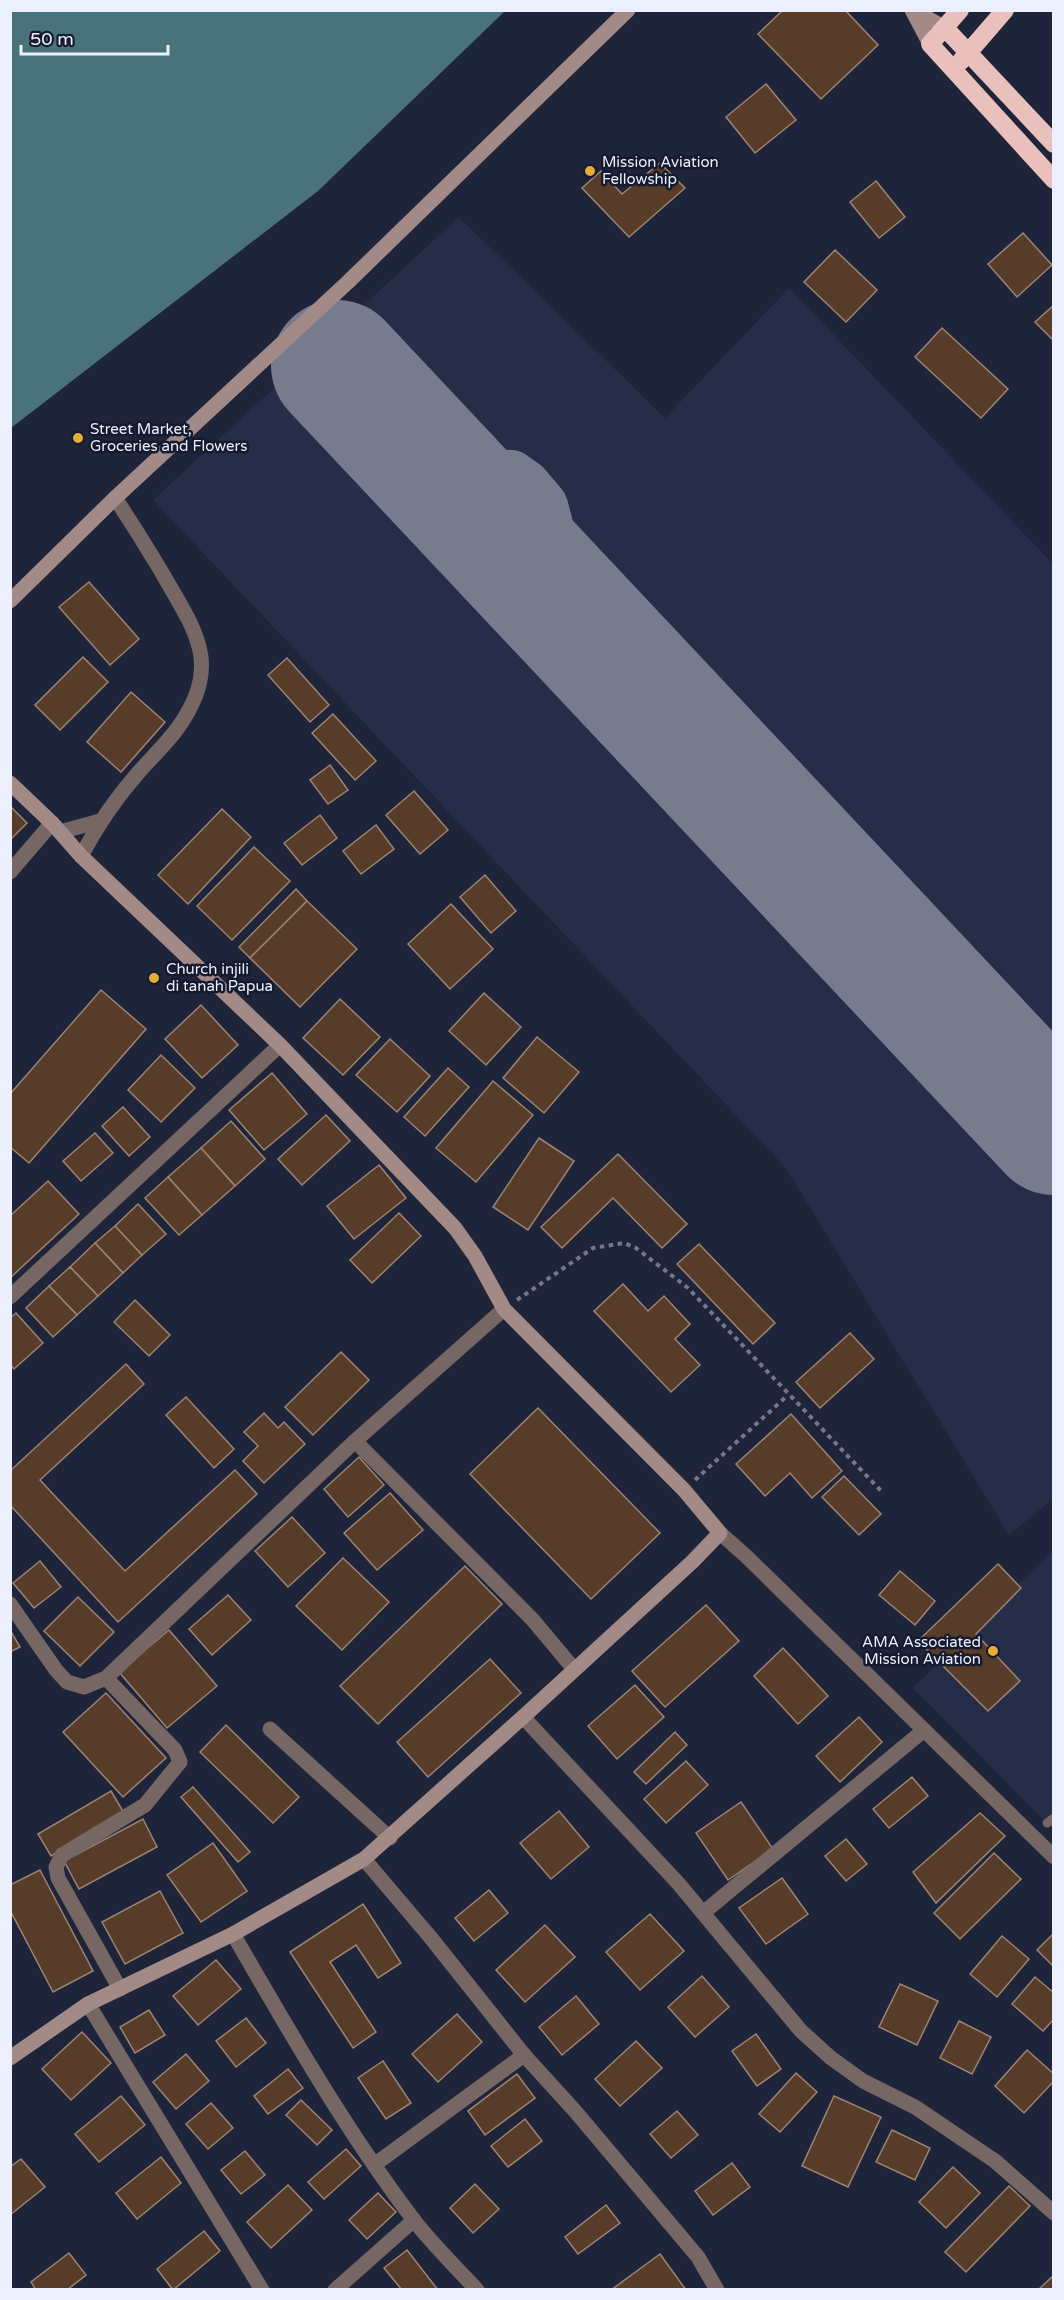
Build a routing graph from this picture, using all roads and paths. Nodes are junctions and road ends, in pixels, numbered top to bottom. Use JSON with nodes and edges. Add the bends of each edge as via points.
{"nodes":[{"id":1,"x":628,"y":10,"type":"edge"},
{"id":2,"x":912,"y":10,"type":"edge"},
{"id":3,"x":960,"y":10,"type":"edge"},
{"id":4,"x":1005,"y":10,"type":"edge"},
{"id":5,"x":945,"y":28,"type":"junction"},
{"id":6,"x":930,"y":44,"type":"junction"},
{"id":7,"x":969,"y":53,"type":"junction"},
{"id":8,"x":951,"y":69,"type":"junction"},
{"id":9,"x":1053,"y":144,"type":"edge"},
{"id":10,"x":1053,"y":180,"type":"edge"},
{"id":11,"x":115,"y":498,"type":"junction"},
{"id":12,"x":10,"y":601,"type":"edge"},
{"id":13,"x":10,"y":783,"type":"edge"},
{"id":14,"x":100,"y":821,"type":"junction"},
{"id":15,"x":56,"y":828,"type":"junction"},
{"id":16,"x":81,"y":856,"type":"junction"},
{"id":17,"x":10,"y":872,"type":"edge"},
{"id":18,"x":280,"y":1045,"type":"junction"},
{"id":19,"x":10,"y":1297,"type":"edge"},
{"id":20,"x":504,"y":1309,"type":"junction"},
{"id":21,"x":788,"y":1395,"type":"junction"},
{"id":22,"x":355,"y":1441,"type":"junction"},
{"id":23,"x":684,"y":1490,"type":"junction"},
{"id":24,"x":883,"y":1493,"type":"dead end"},
{"id":25,"x":720,"y":1533,"type":"junction"},
{"id":26,"x":10,"y":1604,"type":"edge"},
{"id":27,"x":574,"y":1669,"type":"junction"},
{"id":28,"x":106,"y":1678,"type":"junction"},
{"id":29,"x":523,"y":1717,"type":"junction"},
{"id":30,"x":270,"y":1729,"type":"dead end"},
{"id":31,"x":923,"y":1731,"type":"junction"},
{"id":32,"x":390,"y":1838,"type":"junction"},
{"id":33,"x":1053,"y":1857,"type":"edge"},
{"id":34,"x":364,"y":1859,"type":"junction"},
{"id":35,"x":703,"y":1913,"type":"junction"},
{"id":36,"x":232,"y":1934,"type":"junction"},
{"id":37,"x":120,"y":1989,"type":"junction"},
{"id":38,"x":88,"y":2004,"type":"junction"},
{"id":39,"x":524,"y":2055,"type":"junction"},
{"id":40,"x":10,"y":2058,"type":"edge"},
{"id":41,"x":375,"y":2165,"type":"junction"},
{"id":42,"x":1053,"y":2212,"type":"edge"},
{"id":43,"x":414,"y":2220,"type":"junction"},
{"id":44,"x":262,"y":2289,"type":"edge"},
{"id":45,"x":335,"y":2289,"type":"edge"},
{"id":46,"x":477,"y":2289,"type":"edge"},
{"id":47,"x":717,"y":2289,"type":"edge"}],
"edges":[{"from":1,"to":11,"type":"street","via":[[348,282]]},
{"from":2,"to":5,"type":"street"},
{"from":2,"to":6,"type":"street"},
{"from":3,"to":5,"type":"highway"},
{"from":4,"to":7,"type":"highway"},
{"from":5,"to":6,"type":"highway"},
{"from":5,"to":7,"type":"highway"},
{"from":6,"to":8,"type":"highway"},
{"from":7,"to":8,"type":"highway"},
{"from":7,"to":9,"type":"highway"},
{"from":8,"to":10,"type":"highway"},
{"from":11,"to":12,"type":"street"},
{"from":11,"to":14,"type":"street","via":[[184,609],[195,632],[202,664],[199,692],[177,729]]},
{"from":13,"to":15,"type":"street"},
{"from":14,"to":15,"type":"street"},
{"from":14,"to":16,"type":"street"},
{"from":15,"to":16,"type":"street"},
{"from":15,"to":17,"type":"street"},
{"from":16,"to":18,"type":"street"},
{"from":18,"to":19,"type":"street"},
{"from":18,"to":20,"type":"street","via":[[455,1228]]},
{"from":20,"to":21,"type":"path","via":[[593,1248],[624,1243],[688,1288]]},
{"from":20,"to":22,"type":"street"},
{"from":20,"to":23,"type":"street"},
{"from":21,"to":23,"type":"path"},
{"from":21,"to":24,"type":"path"},
{"from":22,"to":27,"type":"street","via":[[532,1619]]},
{"from":22,"to":28,"type":"street"},
{"from":23,"to":25,"type":"street"},
{"from":25,"to":27,"type":"street"},
{"from":25,"to":31,"type":"street"},
{"from":26,"to":28,"type":"street","via":[[67,1682],[84,1687]]},
{"from":27,"to":29,"type":"street"},
{"from":28,"to":37,"type":"street","via":[[175,1750],[180,1762],[145,1805],[62,1855],[57,1863],[58,1878]]},
{"from":29,"to":32,"type":"street"},
{"from":29,"to":35,"type":"street"},
{"from":30,"to":32,"type":"street"},
{"from":31,"to":33,"type":"street"},
{"from":31,"to":35,"type":"street"},
{"from":32,"to":34,"type":"street"},
{"from":34,"to":36,"type":"street"},
{"from":34,"to":39,"type":"street"},
{"from":35,"to":42,"type":"street","via":[[801,2031],[831,2058],[863,2081],[915,2107],[995,2161]]},
{"from":36,"to":37,"type":"street"},
{"from":36,"to":41,"type":"street","via":[[308,2065]]},
{"from":37,"to":38,"type":"street"},
{"from":38,"to":40,"type":"street"},
{"from":38,"to":44,"type":"street"},
{"from":39,"to":41,"type":"street"},
{"from":39,"to":47,"type":"street","via":[[698,2257]]},
{"from":41,"to":43,"type":"street"},
{"from":43,"to":45,"type":"street"},
{"from":43,"to":46,"type":"street"}]}
